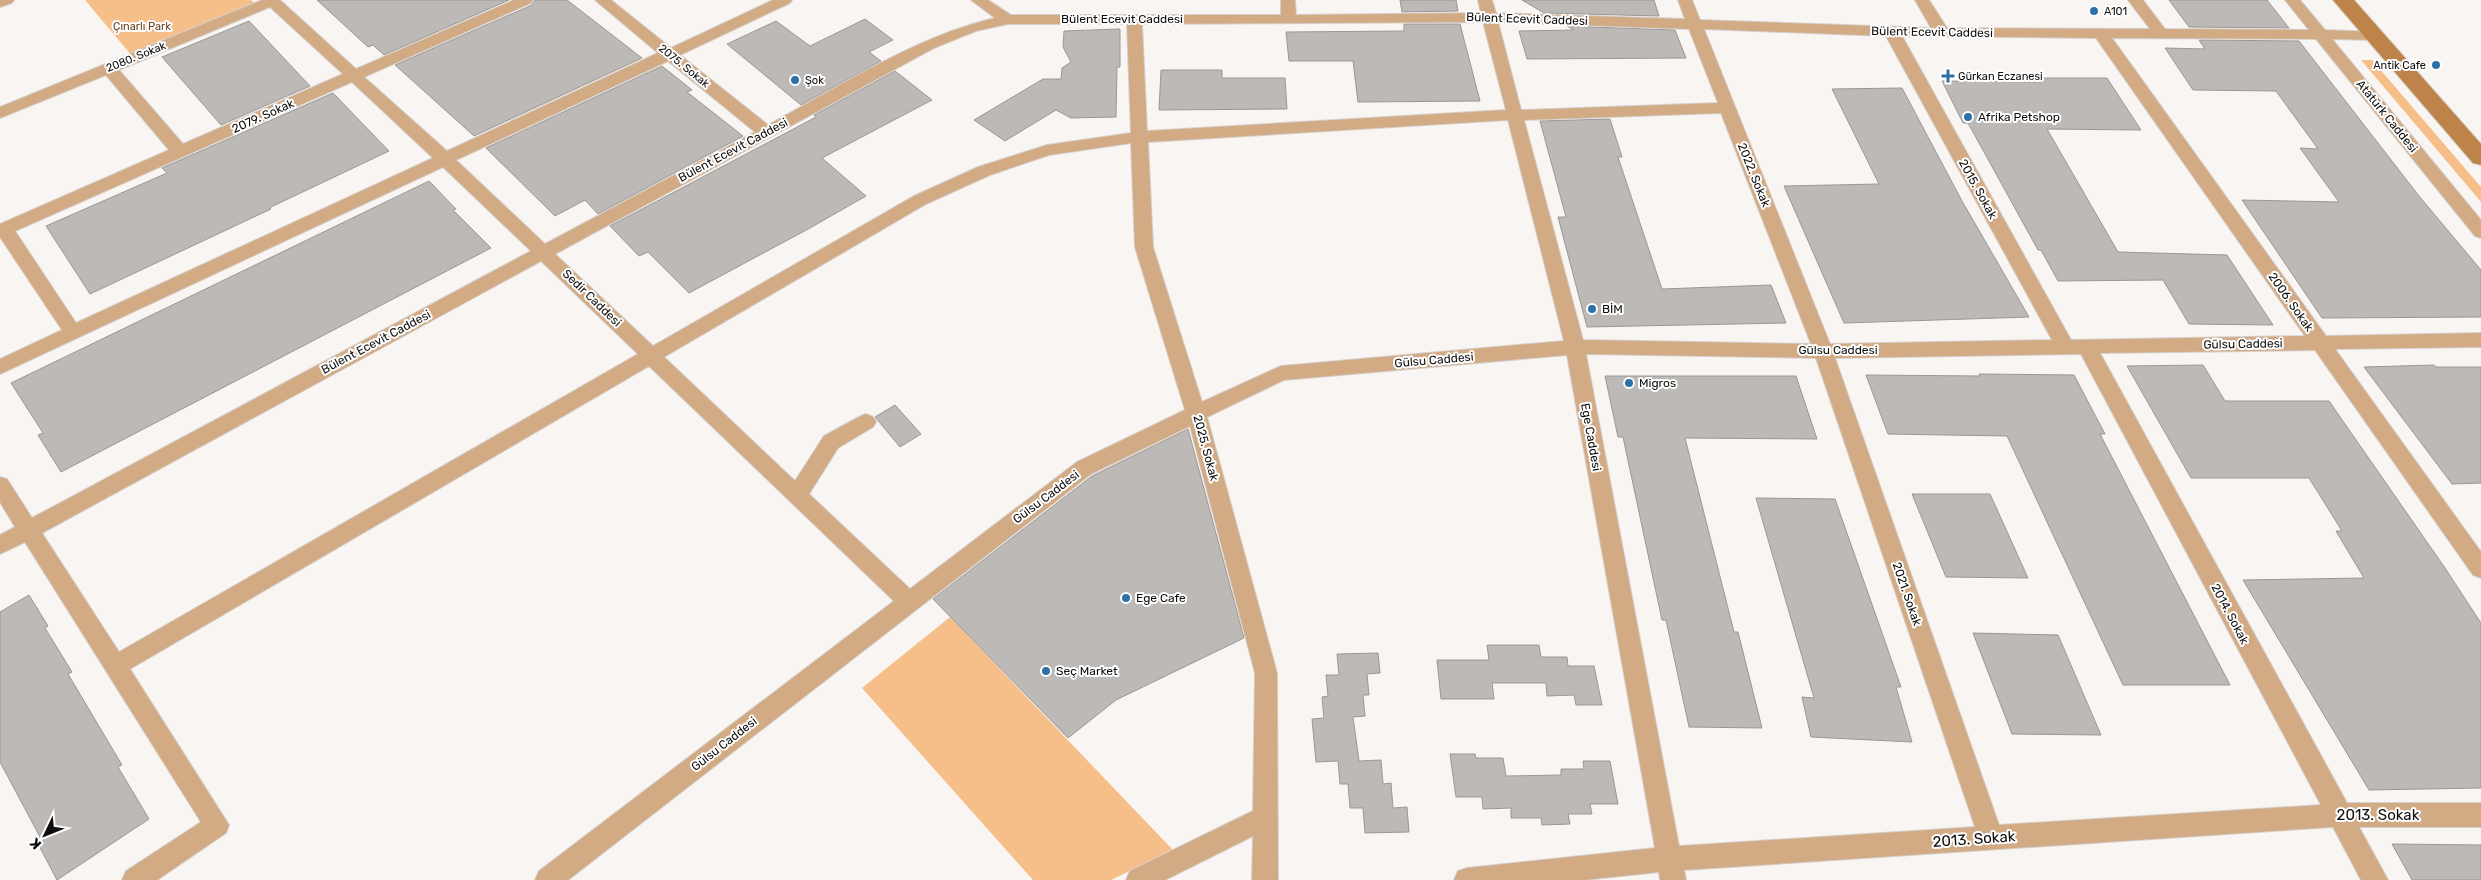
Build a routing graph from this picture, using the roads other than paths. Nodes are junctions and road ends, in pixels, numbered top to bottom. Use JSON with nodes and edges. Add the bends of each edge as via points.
{"nodes":[{"id":1,"x":7,"y":0,"type":"edge"},
{"id":2,"x":526,"y":0,"type":"edge"},
{"id":3,"x":602,"y":0,"type":"edge"},
{"id":4,"x":785,"y":0,"type":"edge"},
{"id":5,"x":978,"y":0,"type":"edge"},
{"id":6,"x":1095,"y":0,"type":"edge"},
{"id":7,"x":1288,"y":0,"type":"edge"},
{"id":8,"x":1684,"y":0,"type":"edge"},
{"id":9,"x":1922,"y":0,"type":"edge"},
{"id":10,"x":2135,"y":0,"type":"edge"},
{"id":11,"x":2292,"y":0,"type":"edge"},
{"id":12,"x":2343,"y":0,"type":"edge"},
{"id":13,"x":272,"y":1,"type":"edge"},
{"id":14,"x":0,"y":3,"type":"edge"},
{"id":15,"x":1487,"y":9,"type":"edge"},
{"id":16,"x":1093,"y":18,"type":"junction"},
{"id":17,"x":1134,"y":18,"type":"junction"},
{"id":18,"x":1008,"y":19,"type":"junction"},
{"id":19,"x":1289,"y":20,"type":"junction"},
{"id":20,"x":1694,"y":25,"type":"junction"},
{"id":21,"x":1892,"y":32,"type":"junction"},
{"id":22,"x":1942,"y":33,"type":"junction"},
{"id":23,"x":2101,"y":34,"type":"junction"},
{"id":24,"x":2161,"y":34,"type":"junction"},
{"id":25,"x":2321,"y":35,"type":"junction"},
{"id":26,"x":2374,"y":35,"type":"junction"},
{"id":27,"x":670,"y":54,"type":"junction"},
{"id":28,"x":109,"y":68,"type":"junction"},
{"id":29,"x":353,"y":76,"type":"junction"},
{"id":30,"x":1727,"y":108,"type":"junction"},
{"id":31,"x":0,"y":113,"type":"edge"},
{"id":32,"x":1515,"y":115,"type":"junction"},
{"id":33,"x":766,"y":132,"type":"junction"},
{"id":34,"x":1138,"y":137,"type":"junction"},
{"id":35,"x":180,"y":152,"type":"junction"},
{"id":36,"x":2481,"y":158,"type":"edge"},
{"id":37,"x":445,"y":159,"type":"junction"},
{"id":38,"x":2,"y":230,"type":"edge"},
{"id":39,"x":2481,"y":232,"type":"edge"},
{"id":40,"x":543,"y":252,"type":"junction"},
{"id":41,"x":73,"y":333,"type":"junction"},
{"id":42,"x":2481,"y":340,"type":"edge"},
{"id":43,"x":2320,"y":343,"type":"junction"},
{"id":44,"x":2065,"y":347,"type":"junction"},
{"id":45,"x":2087,"y":347,"type":"junction"},
{"id":46,"x":1575,"y":348,"type":"junction"},
{"id":47,"x":1823,"y":351,"type":"junction"},
{"id":48,"x":651,"y":355,"type":"junction"},
{"id":49,"x":0,"y":367,"type":"edge"},
{"id":50,"x":1196,"y":413,"type":"junction"},
{"id":51,"x":866,"y":422,"type":"dead end"},
{"id":52,"x":0,"y":486,"type":"edge"},
{"id":53,"x":797,"y":494,"type":"junction"},
{"id":54,"x":28,"y":530,"type":"junction"},
{"id":55,"x":0,"y":545,"type":"edge"},
{"id":56,"x":2481,"y":569,"type":"edge"},
{"id":57,"x":909,"y":602,"type":"junction"},
{"id":58,"x":115,"y":666,"type":"junction"},
{"id":59,"x":2339,"y":815,"type":"junction"},
{"id":60,"x":2481,"y":815,"type":"edge"},
{"id":61,"x":1266,"y":817,"type":"junction"},
{"id":62,"x":1991,"y":837,"type":"junction"},
{"id":63,"x":1671,"y":870,"type":"edge"},
{"id":64,"x":135,"y":880,"type":"edge"},
{"id":65,"x":548,"y":880,"type":"edge"},
{"id":66,"x":1138,"y":880,"type":"edge"},
{"id":67,"x":1265,"y":880,"type":"edge"},
{"id":68,"x":1467,"y":880,"type":"edge"},
{"id":69,"x":2375,"y":880,"type":"edge"}],
"edges":[{"from":1,"to":14,"type":"street"},
{"from":2,"to":29,"type":"street","name":"2079. Sokak"},
{"from":3,"to":27,"type":"street","name":"2075. Sokak"},
{"from":4,"to":27,"type":"street"},
{"from":5,"to":18,"type":"street"},
{"from":6,"to":16,"type":"street"},
{"from":7,"to":19,"type":"street"},
{"from":8,"to":20,"type":"street","name":"2022. Sokak"},
{"from":9,"to":22,"type":"street"},
{"from":10,"to":24,"type":"street"},
{"from":11,"to":25,"type":"street","name":"Atatürk Caddesi"},
{"from":12,"to":26,"type":"main road"},
{"from":13,"to":28,"type":"street","name":"2080. Sokak"},
{"from":13,"to":29,"type":"street","name":"Sedir Caddesi"},
{"from":15,"to":19,"type":"street","name":"Bülent Ecevit Caddesi"},
{"from":15,"to":20,"type":"street","name":"Bülent Ecevit Caddesi"},
{"from":15,"to":32,"type":"street","name":"Ege Caddesi"},
{"from":16,"to":17,"type":"street","name":"Bülent Ecevit Caddesi"},
{"from":16,"to":18,"type":"street","name":"Bülent Ecevit Caddesi"},
{"from":17,"to":19,"type":"street","name":"Bülent Ecevit Caddesi"},
{"from":17,"to":34,"type":"street","name":"2025. Sokak"},
{"from":18,"to":33,"type":"street","name":"Bülent Ecevit Caddesi","via":[[971,28],[929,45]]},
{"from":20,"to":21,"type":"street","name":"Bülent Ecevit Caddesi"},
{"from":20,"to":30,"type":"street","name":"2022. Sokak"},
{"from":21,"to":22,"type":"street","name":"Bülent Ecevit Caddesi"},
{"from":21,"to":44,"type":"street","name":"2015. Sokak"},
{"from":22,"to":23,"type":"street","name":"Bülent Ecevit Caddesi"},
{"from":23,"to":24,"type":"street","name":"Bülent Ecevit Caddesi"},
{"from":23,"to":43,"type":"street","name":"2006. Sokak"},
{"from":24,"to":25,"type":"street","name":"Bülent Ecevit Caddesi"},
{"from":25,"to":26,"type":"street","name":"Bülent Ecevit Caddesi"},
{"from":25,"to":39,"type":"street","name":"Atatürk Caddesi"},
{"from":26,"to":36,"type":"main road"},
{"from":27,"to":33,"type":"street","name":"2075. Sokak"},
{"from":27,"to":37,"type":"street"},
{"from":28,"to":31,"type":"street","name":"2080. Sokak"},
{"from":28,"to":35,"type":"street"},
{"from":29,"to":35,"type":"street","name":"2079. Sokak"},
{"from":29,"to":37,"type":"street","name":"Sedir Caddesi"},
{"from":30,"to":32,"type":"street"},
{"from":30,"to":47,"type":"street","name":"2022. Sokak"},
{"from":32,"to":34,"type":"street"},
{"from":32,"to":46,"type":"street","name":"Ege Caddesi"},
{"from":33,"to":40,"type":"street","name":"Bülent Ecevit Caddesi"},
{"from":34,"to":48,"type":"street","via":[[1047,150],[984,171],[920,200]]},
{"from":34,"to":50,"type":"street","name":"2025. Sokak","via":[[1144,247]]},
{"from":35,"to":38,"type":"street","name":"2079. Sokak"},
{"from":37,"to":40,"type":"street","name":"Sedir Caddesi"},
{"from":37,"to":41,"type":"street"},
{"from":38,"to":41,"type":"street"},
{"from":40,"to":48,"type":"street","name":"Sedir Caddesi"},
{"from":40,"to":54,"type":"street","name":"Bülent Ecevit Caddesi"},
{"from":41,"to":49,"type":"street"},
{"from":42,"to":43,"type":"street","name":"Gülsu Caddesi"},
{"from":43,"to":45,"type":"street","name":"Gülsu Caddesi"},
{"from":43,"to":56,"type":"street","name":"2006. Sokak"},
{"from":44,"to":45,"type":"street","name":"Gülsu Caddesi"},
{"from":44,"to":47,"type":"street","name":"Gülsu Caddesi"},
{"from":45,"to":59,"type":"street","name":"2014. Sokak"},
{"from":46,"to":47,"type":"street","name":"Gülsu Caddesi"},
{"from":46,"to":50,"type":"street","name":"Gülsu Caddesi","via":[[1282,373]]},
{"from":46,"to":63,"type":"street","name":"Ege Caddesi"},
{"from":47,"to":62,"type":"street","name":"2021. Sokak"},
{"from":48,"to":53,"type":"street","name":"Sedir Caddesi"},
{"from":48,"to":58,"type":"street"},
{"from":50,"to":57,"type":"street","name":"Gülsu Caddesi","via":[[1084,468]]},
{"from":50,"to":61,"type":"street","name":"2025. Sokak","via":[[1266,673]]},
{"from":51,"to":53,"type":"street","via":[[831,442]]},
{"from":52,"to":54,"type":"street"},
{"from":53,"to":57,"type":"street","name":"Sedir Caddesi"},
{"from":54,"to":55,"type":"street","name":"Bülent Ecevit Caddesi"},
{"from":54,"to":58,"type":"street"},
{"from":57,"to":65,"type":"street","name":"Gülsu Caddesi"},
{"from":58,"to":64,"type":"street","via":[[217,825]]},
{"from":59,"to":60,"type":"street","name":"2013. Sokak"},
{"from":59,"to":62,"type":"street","name":"2013. Sokak"},
{"from":59,"to":69,"type":"street","name":"2014. Sokak"},
{"from":61,"to":66,"type":"street"},
{"from":61,"to":67,"type":"street","name":"2025. Sokak"},
{"from":62,"to":63,"type":"street","name":"2013. Sokak"},
{"from":63,"to":68,"type":"street","name":"2013. Sokak"}]}
